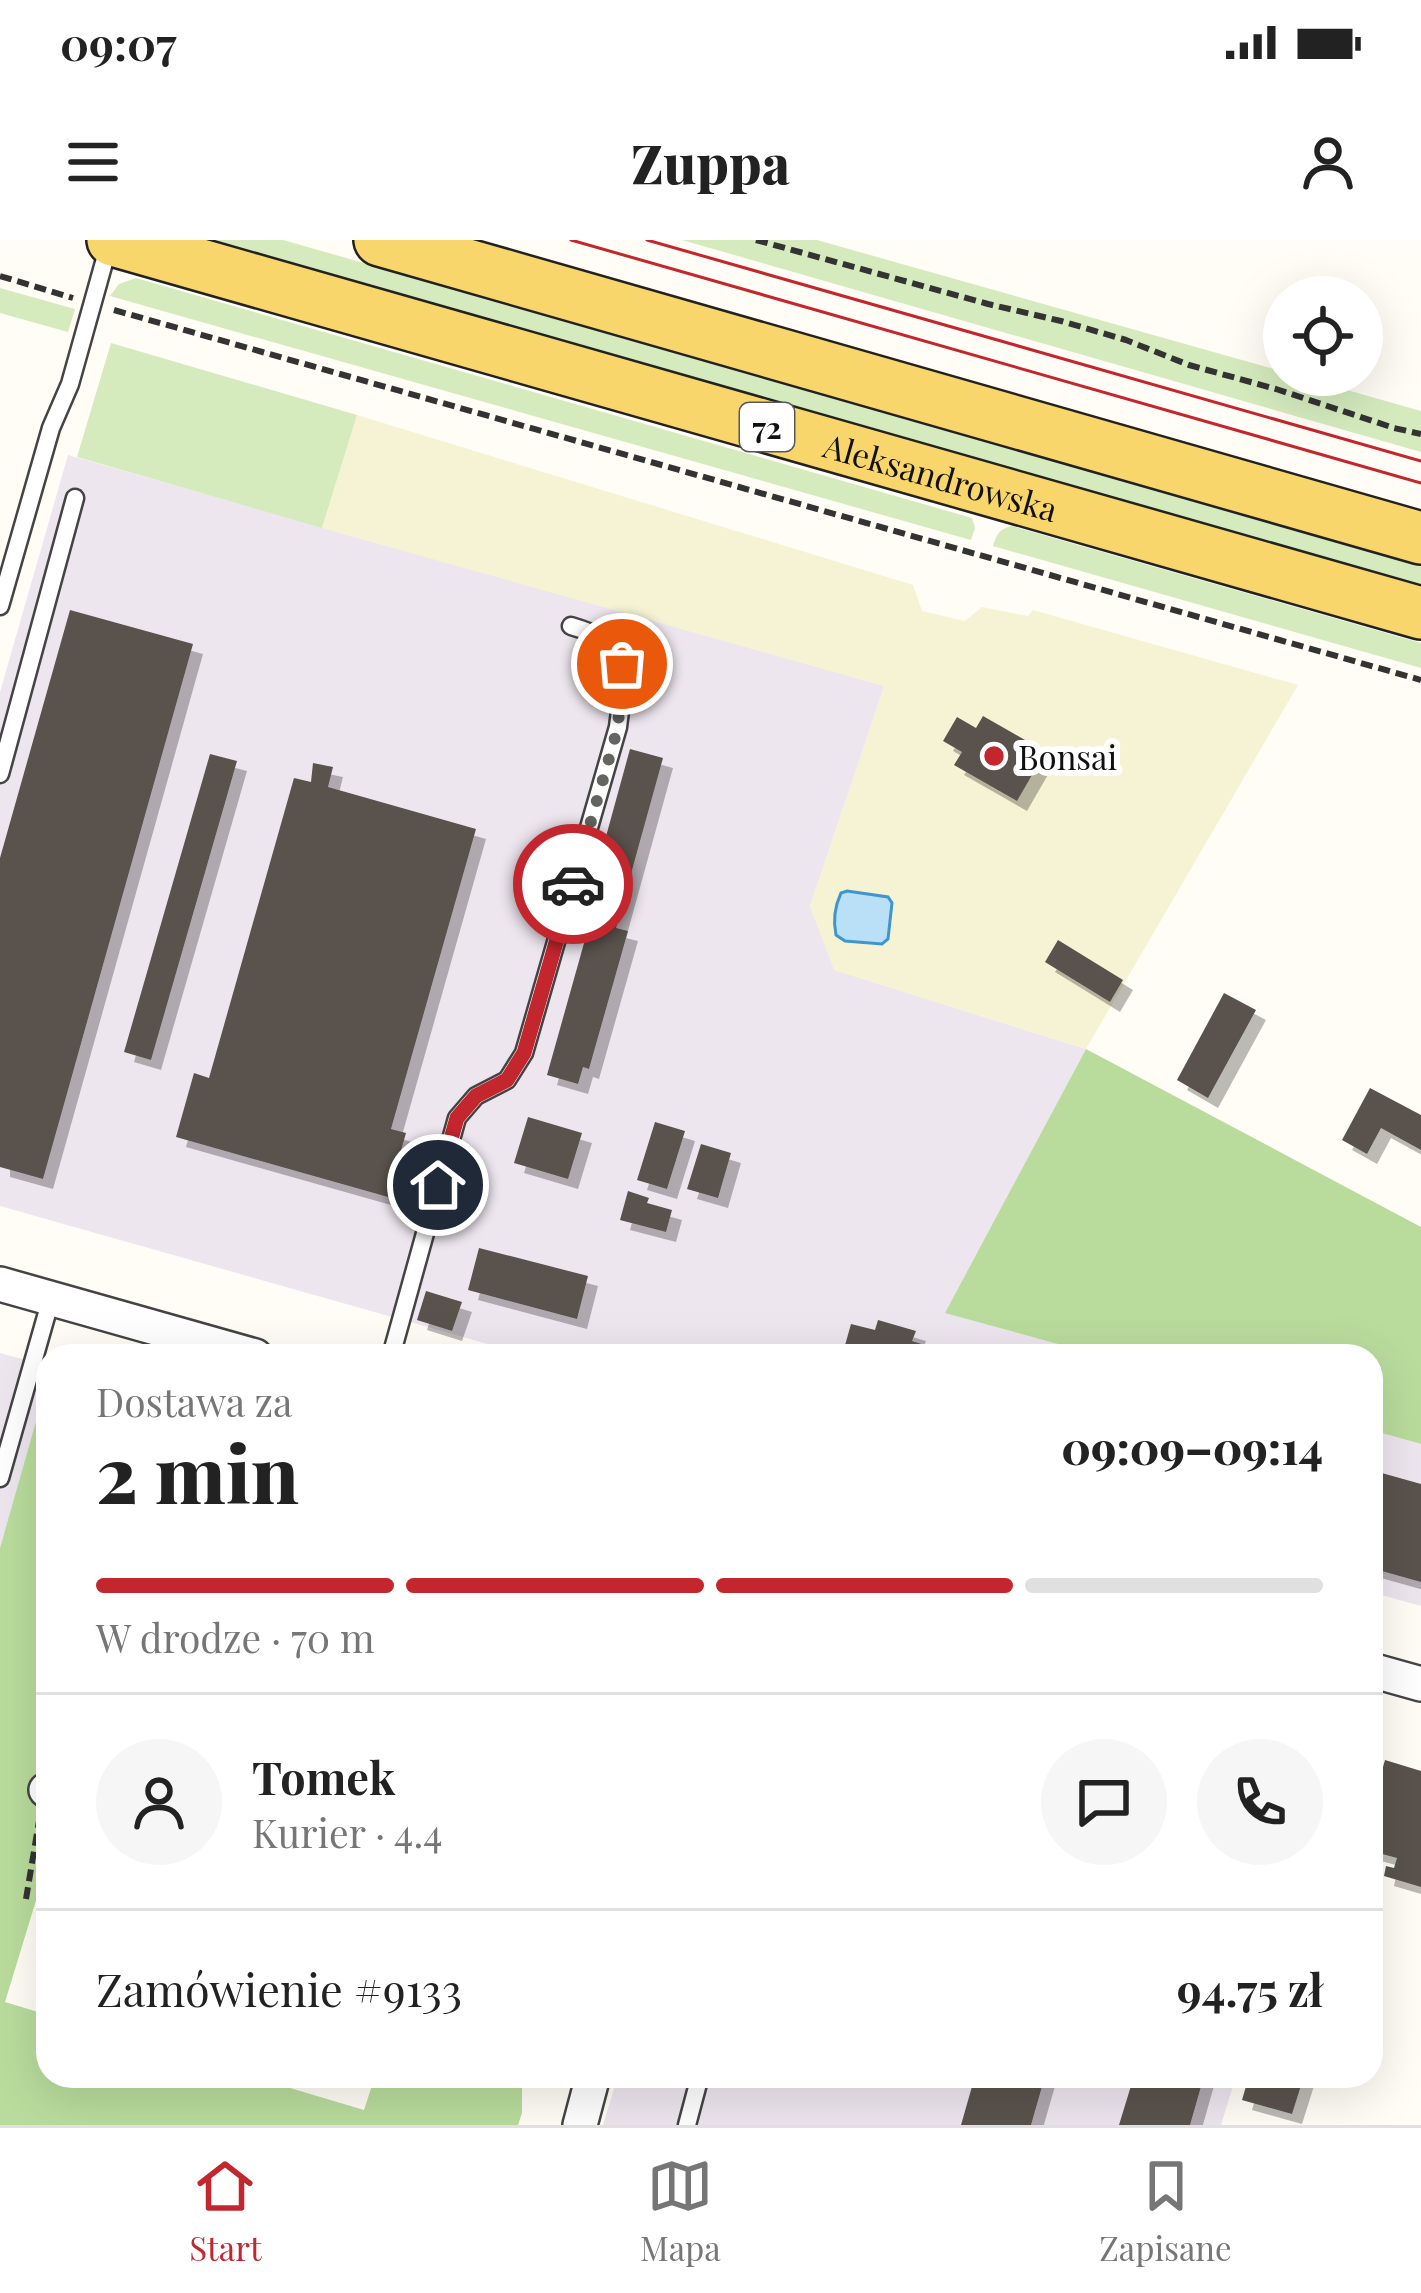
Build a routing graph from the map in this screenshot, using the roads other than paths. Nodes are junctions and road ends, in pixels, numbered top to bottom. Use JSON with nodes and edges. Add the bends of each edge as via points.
{"nodes":[{"id":1,"x":112,"y":240,"type":"edge"},
{"id":2,"x":380,"y":240,"type":"edge"},
{"id":3,"x":75,"y":498,"type":"dead end"},
{"id":4,"x":1421,"y":538,"type":"edge"},
{"id":5,"x":0,"y":607,"type":"edge"},
{"id":6,"x":1421,"y":613,"type":"edge"},
{"id":7,"x":571,"y":626,"type":"dead end"},
{"id":8,"x":0,"y":774,"type":"edge"},
{"id":9,"x":0,"y":1284,"type":"edge"},
{"id":10,"x":51,"y":1299,"type":"junction"},
{"id":11,"x":38,"y":1344,"type":"edge"},
{"id":12,"x":212,"y":1344,"type":"edge"},
{"id":13,"x":395,"y":1344,"type":"edge"},
{"id":14,"x":36,"y":1352,"type":"edge"},
{"id":15,"x":0,"y":1478,"type":"edge"},
{"id":16,"x":1383,"y":1673,"type":"edge"},
{"id":17,"x":1421,"y":1684,"type":"edge"},
{"id":18,"x":590,"y":2088,"type":"edge"},
{"id":19,"x":697,"y":2088,"type":"edge"},
{"id":20,"x":580,"y":2125,"type":"edge"},
{"id":21,"x":687,"y":2125,"type":"edge"}],
"edges":[{"from":1,"to":5,"type":"lane"},
{"from":1,"to":6,"type":"main road","name":"Aleksandrowska","number":"72"},
{"from":2,"to":4,"type":"main road","number":"72"},
{"from":3,"to":8,"type":"lane"},
{"from":7,"to":13,"type":"lane","via":[[615,646],[622,664],[618,727],[524,1053],[507,1080],[476,1096],[457,1118]]},
{"from":9,"to":10,"type":"street"},
{"from":10,"to":11,"type":"lane"},
{"from":10,"to":12,"type":"street"},
{"from":14,"to":15,"type":"lane"},
{"from":16,"to":17,"type":"street"},
{"from":18,"to":20,"type":"street"},
{"from":19,"to":21,"type":"lane"}]}
